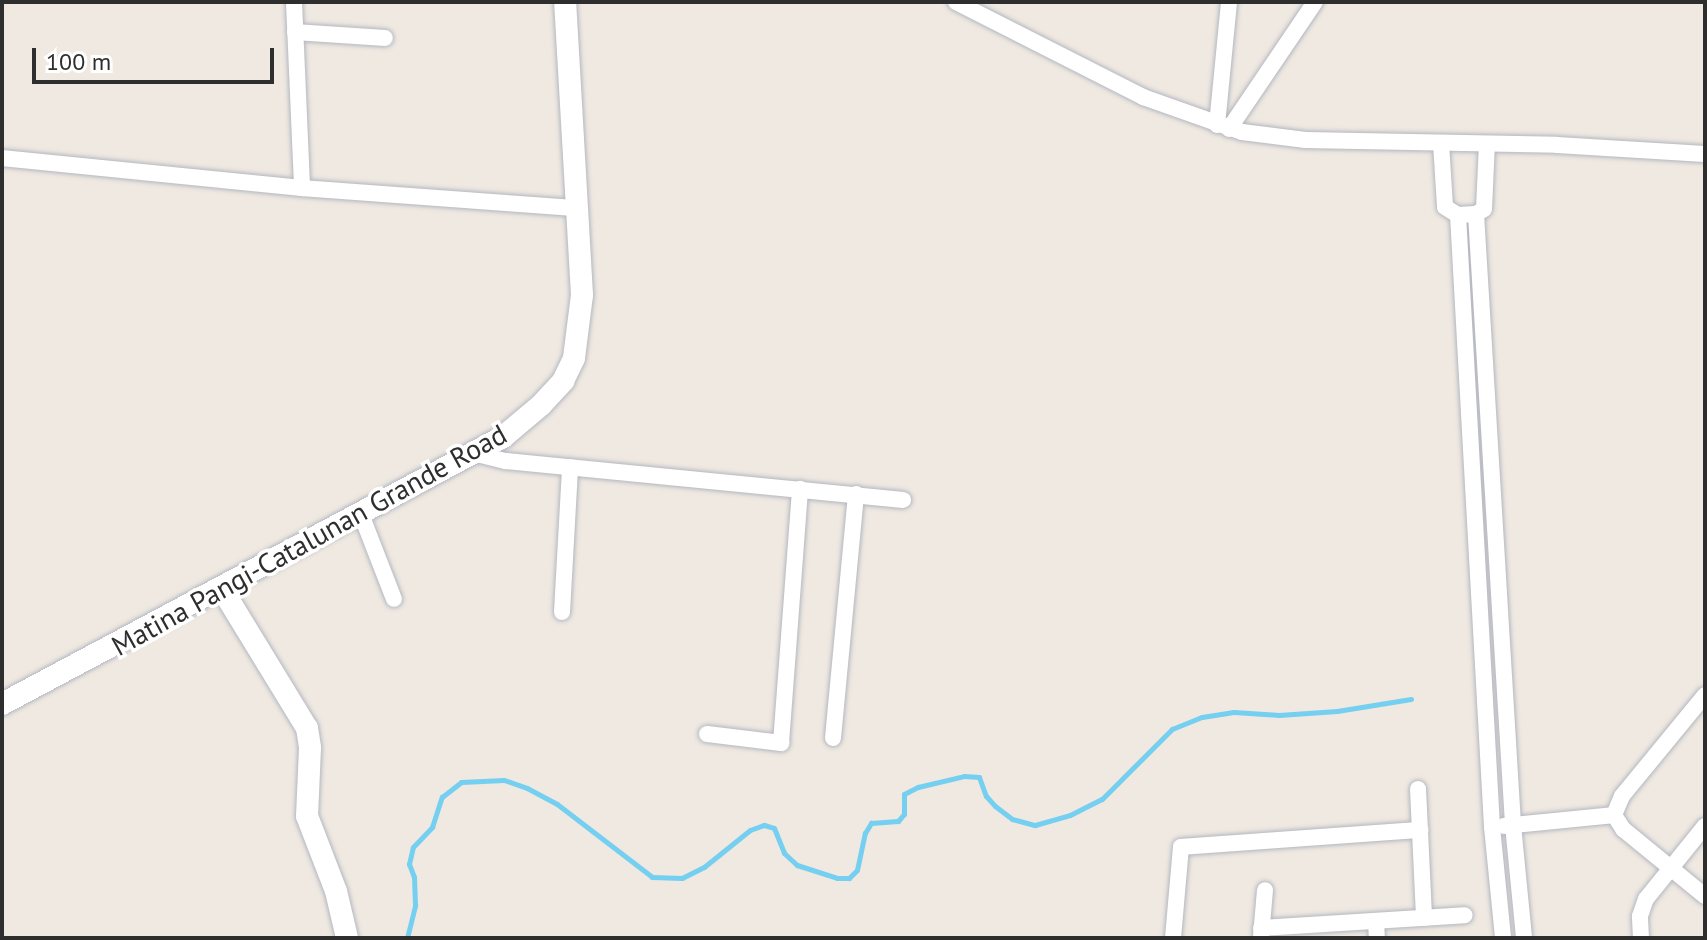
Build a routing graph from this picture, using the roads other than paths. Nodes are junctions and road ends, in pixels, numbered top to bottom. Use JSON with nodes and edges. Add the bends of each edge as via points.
{"nodes":[{"id":1,"x":294,"y":2,"type":"edge"},
{"id":2,"x":565,"y":2,"type":"edge"},
{"id":3,"x":956,"y":2,"type":"edge"},
{"id":4,"x":1229,"y":2,"type":"edge"},
{"id":5,"x":1315,"y":2,"type":"edge"},
{"id":6,"x":295,"y":32,"type":"junction"},
{"id":7,"x":385,"y":38,"type":"dead end"},
{"id":8,"x":1223,"y":127,"type":"junction"},
{"id":9,"x":1441,"y":143,"type":"junction"},
{"id":10,"x":1487,"y":144,"type":"junction"},
{"id":11,"x":1705,"y":154,"type":"edge"},
{"id":12,"x":2,"y":158,"type":"edge"},
{"id":13,"x":302,"y":188,"type":"junction"},
{"id":14,"x":576,"y":208,"type":"junction"},
{"id":15,"x":1476,"y":214,"type":"junction"},
{"id":16,"x":1458,"y":215,"type":"junction"},
{"id":17,"x":473,"y":453,"type":"junction"},
{"id":18,"x":570,"y":467,"type":"junction"},
{"id":19,"x":800,"y":489,"type":"junction"},
{"id":20,"x":856,"y":494,"type":"junction"},
{"id":21,"x":903,"y":500,"type":"dead end"},
{"id":22,"x":361,"y":514,"type":"junction"},
{"id":23,"x":222,"y":589,"type":"junction"},
{"id":24,"x":394,"y":599,"type":"dead end"},
{"id":25,"x":562,"y":612,"type":"dead end"},
{"id":26,"x":1705,"y":695,"type":"edge"},
{"id":27,"x":2,"y":704,"type":"edge"},
{"id":28,"x":707,"y":734,"type":"dead end"},
{"id":29,"x":833,"y":738,"type":"dead end"},
{"id":30,"x":1418,"y":789,"type":"dead end"},
{"id":31,"x":1614,"y":815,"type":"junction"},
{"id":32,"x":1513,"y":825,"type":"junction"},
{"id":33,"x":1705,"y":826,"type":"edge"},
{"id":34,"x":1492,"y":827,"type":"junction"},
{"id":35,"x":1420,"y":830,"type":"junction"},
{"id":36,"x":1671,"y":868,"type":"junction"},
{"id":37,"x":1265,"y":890,"type":"dead end"},
{"id":38,"x":1705,"y":896,"type":"edge"},
{"id":39,"x":1465,"y":915,"type":"dead end"},
{"id":40,"x":1424,"y":918,"type":"junction"},
{"id":41,"x":1376,"y":930,"type":"edge"},
{"id":42,"x":1261,"y":933,"type":"edge"},
{"id":43,"x":347,"y":938,"type":"edge"},
{"id":44,"x":1173,"y":938,"type":"edge"},
{"id":45,"x":1503,"y":938,"type":"edge"},
{"id":46,"x":1524,"y":938,"type":"edge"},
{"id":47,"x":1641,"y":938,"type":"edge"}],
"edges":[{"from":1,"to":6,"type":"street"},
{"from":2,"to":14,"type":"street","name":"Matina Pangi-Catalunan Grande Road"},
{"from":3,"to":8,"type":"street","via":[[1143,97]]},
{"from":4,"to":8,"type":"street"},
{"from":5,"to":8,"type":"street"},
{"from":6,"to":7,"type":"street"},
{"from":6,"to":13,"type":"street"},
{"from":8,"to":9,"type":"street","via":[[1279,138]]},
{"from":9,"to":10,"type":"street"},
{"from":9,"to":16,"type":"street","via":[[1445,207]]},
{"from":10,"to":11,"type":"street"},
{"from":10,"to":15,"type":"street","via":[[1485,206]]},
{"from":12,"to":13,"type":"street"},
{"from":13,"to":14,"type":"street"},
{"from":14,"to":17,"type":"street","name":"Matina Pangi-Catalunan Grande Road","via":[[582,295],[574,358],[563,381],[541,405],[503,437]]},
{"from":15,"to":16,"type":"street"},
{"from":15,"to":32,"type":"street"},
{"from":16,"to":34,"type":"street"},
{"from":17,"to":18,"type":"street"},
{"from":17,"to":22,"type":"street","name":"Matina Pangi-Catalunan Grande Road"},
{"from":18,"to":19,"type":"street"},
{"from":18,"to":25,"type":"street"},
{"from":19,"to":20,"type":"street"},
{"from":19,"to":28,"type":"street","via":[[781,743]]},
{"from":20,"to":21,"type":"street"},
{"from":20,"to":29,"type":"street"},
{"from":22,"to":23,"type":"street","name":"Matina Pangi-Catalunan Grande Road"},
{"from":22,"to":24,"type":"street"},
{"from":23,"to":27,"type":"street","name":"Matina Pangi-Catalunan Grande Road"},
{"from":23,"to":43,"type":"street","via":[[307,728],[307,816],[336,891]]},
{"from":26,"to":31,"type":"street","via":[[1622,796]]},
{"from":30,"to":35,"type":"street"},
{"from":31,"to":32,"type":"street"},
{"from":31,"to":36,"type":"street","via":[[1618,825]]},
{"from":32,"to":34,"type":"street"},
{"from":32,"to":46,"type":"street"},
{"from":33,"to":36,"type":"street"},
{"from":34,"to":45,"type":"street"},
{"from":35,"to":40,"type":"street"},
{"from":35,"to":44,"type":"street","via":[[1181,847]]},
{"from":36,"to":38,"type":"street"},
{"from":36,"to":47,"type":"street","via":[[1644,904]]},
{"from":37,"to":42,"type":"street"},
{"from":39,"to":40,"type":"street"},
{"from":40,"to":41,"type":"street"},
{"from":41,"to":42,"type":"street"}]}
